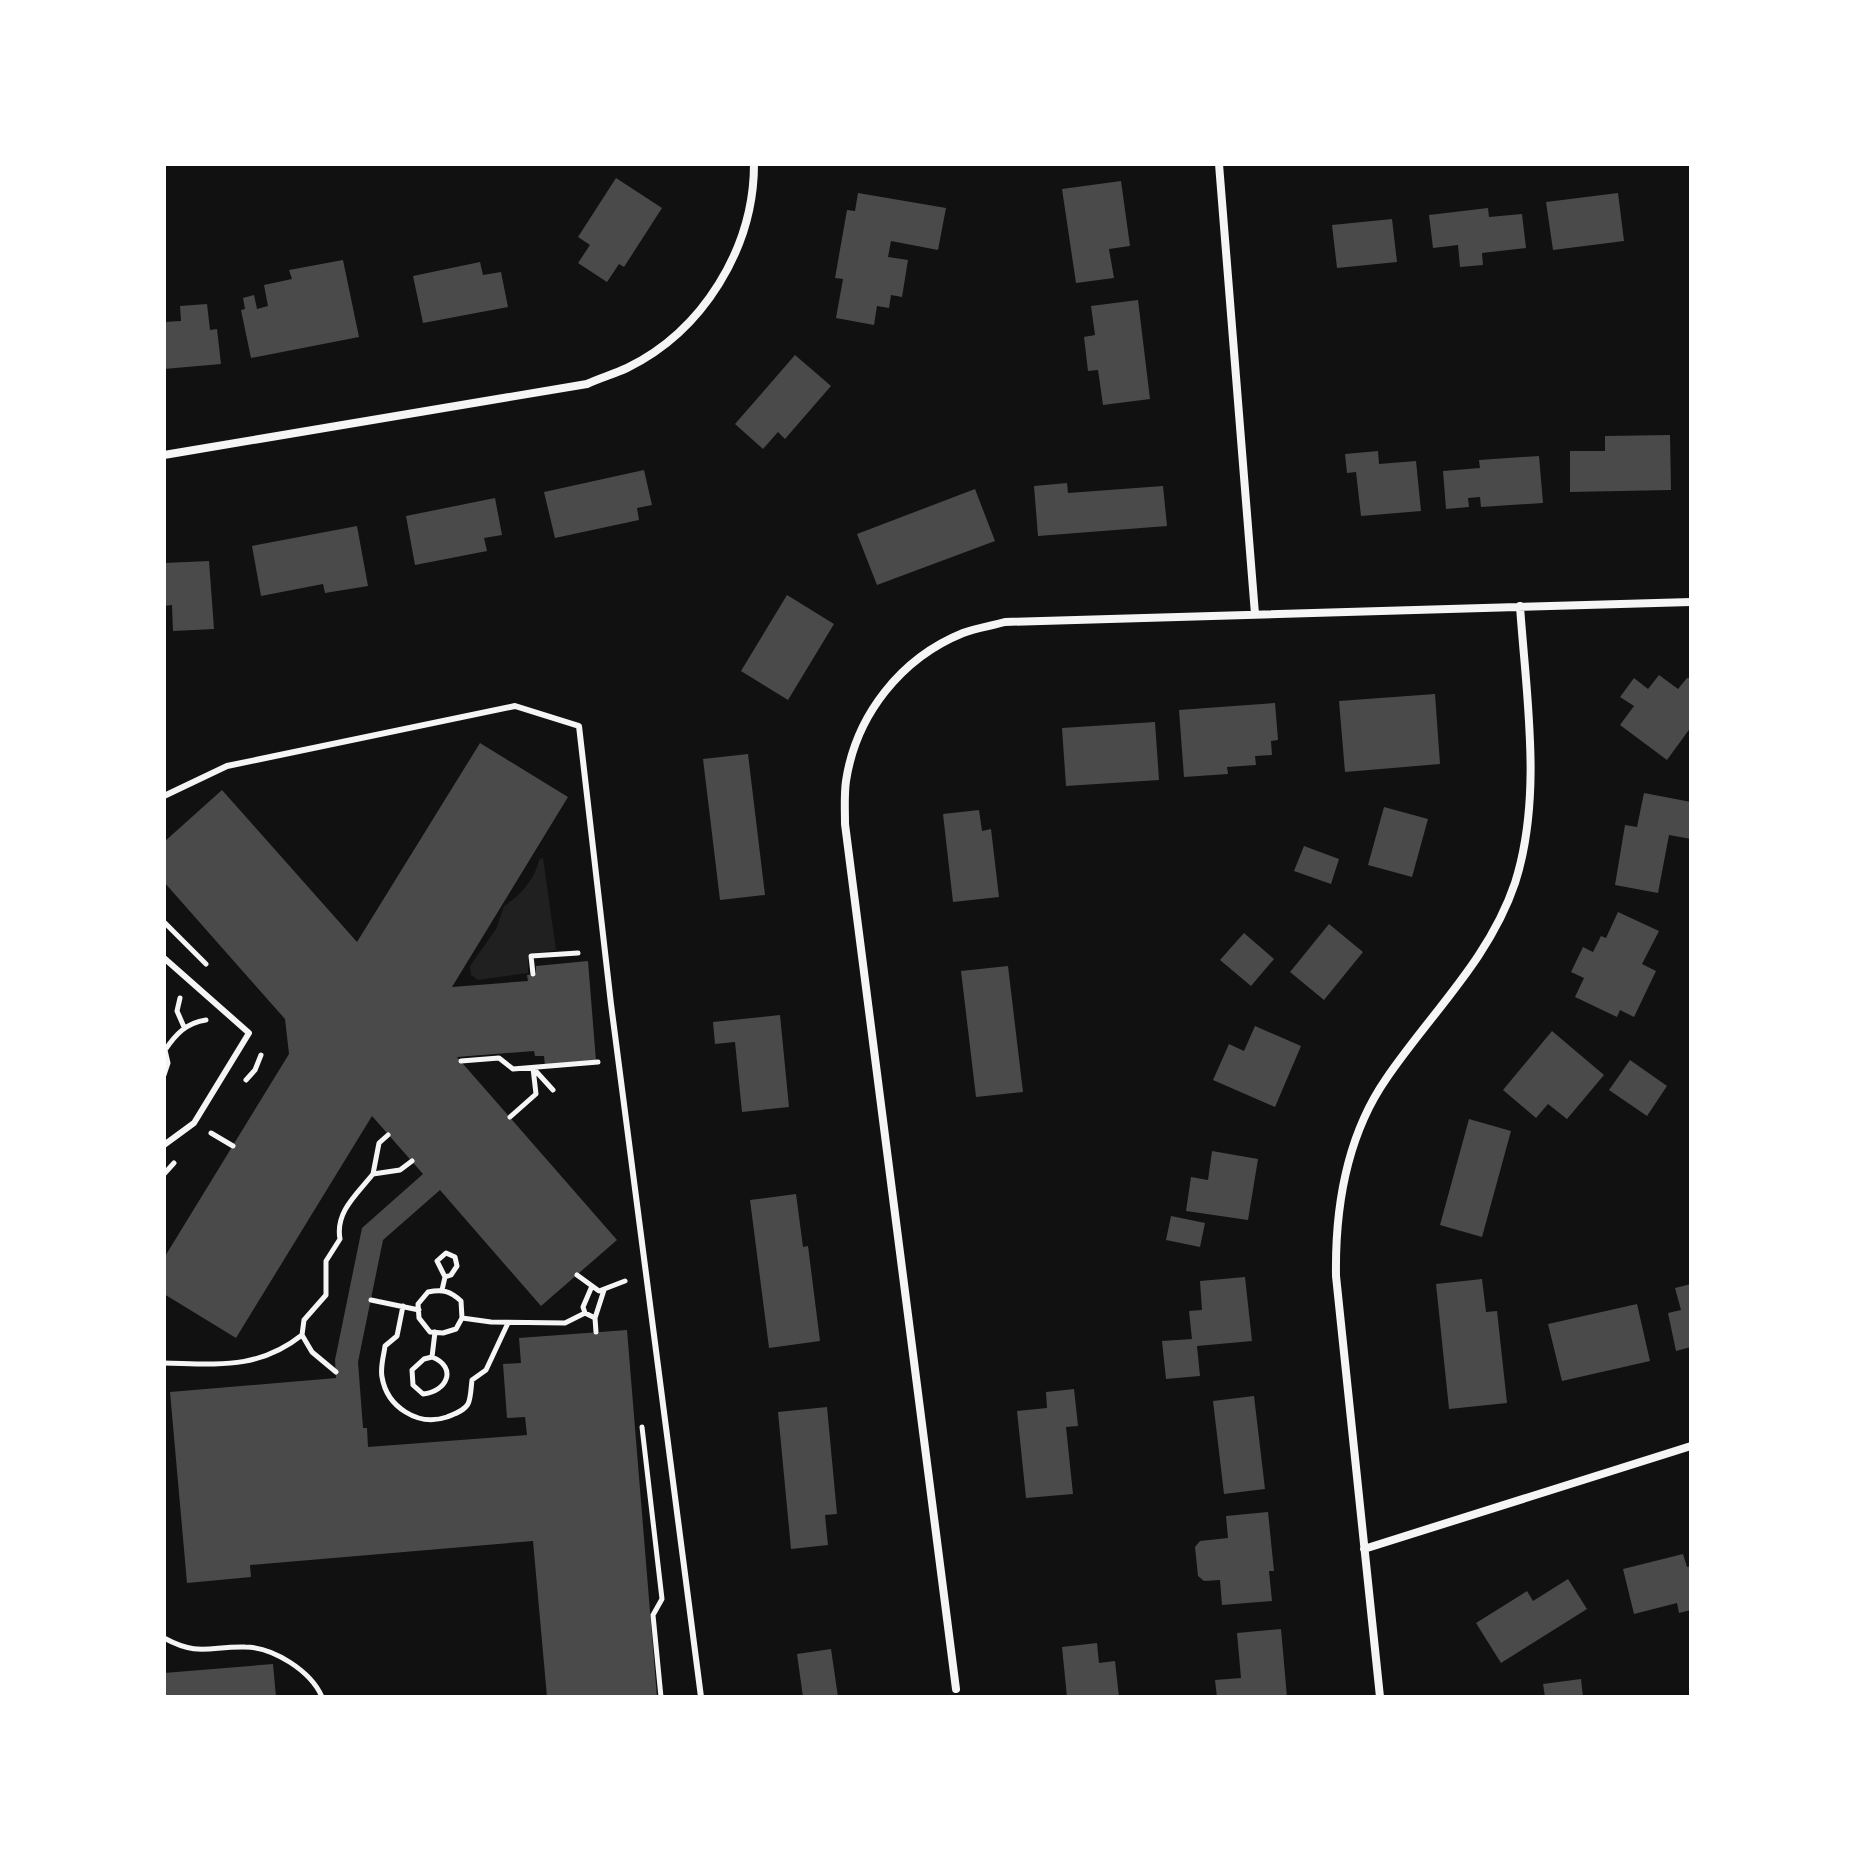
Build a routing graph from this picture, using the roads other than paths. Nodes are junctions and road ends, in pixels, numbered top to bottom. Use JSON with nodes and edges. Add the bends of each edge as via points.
{"nodes":[{"id":1,"x":754,"y":164,"type":"edge"},
{"id":2,"x":1219,"y":164,"type":"edge"},
{"id":3,"x":164,"y":455,"type":"edge"},
{"id":4,"x":1691,"y":602,"type":"edge"},
{"id":5,"x":1520,"y":606,"type":"junction"},
{"id":6,"x":1255,"y":614,"type":"junction"},
{"id":7,"x":164,"y":796,"type":"edge"},
{"id":8,"x":164,"y":958,"type":"edge"},
{"id":9,"x":164,"y":1145,"type":"edge"},
{"id":10,"x":1691,"y":1446,"type":"edge"},
{"id":11,"x":1364,"y":1549,"type":"junction"},
{"id":12,"x":956,"y":1689,"type":"dead end"},
{"id":13,"x":701,"y":1697,"type":"edge"},
{"id":14,"x":1380,"y":1697,"type":"edge"}],
"edges":[{"from":1,"to":3,"type":"street","via":[[744,233],[722,280],[666,344],[628,367],[587,384]]},
{"from":2,"to":6,"type":"street"},
{"from":4,"to":5,"type":"street"},
{"from":5,"to":6,"type":"street"},
{"from":5,"to":11,"type":"street","via":[[1531,782],[1528,827],[1515,883],[1495,930],[1468,973],[1385,1081],[1359,1129],[1343,1181],[1336,1276]]},
{"from":6,"to":12,"type":"street","via":[[1005,622],[964,633],[927,652],[894,679],[870,712],[854,748],[845,824]]},
{"from":7,"to":13,"type":"lane","via":[[227,766],[515,706],[579,726]]},
{"from":8,"to":9,"type":"lane","via":[[249,1033],[194,1123]]},
{"from":10,"to":11,"type":"street"},
{"from":11,"to":14,"type":"street"}]}
